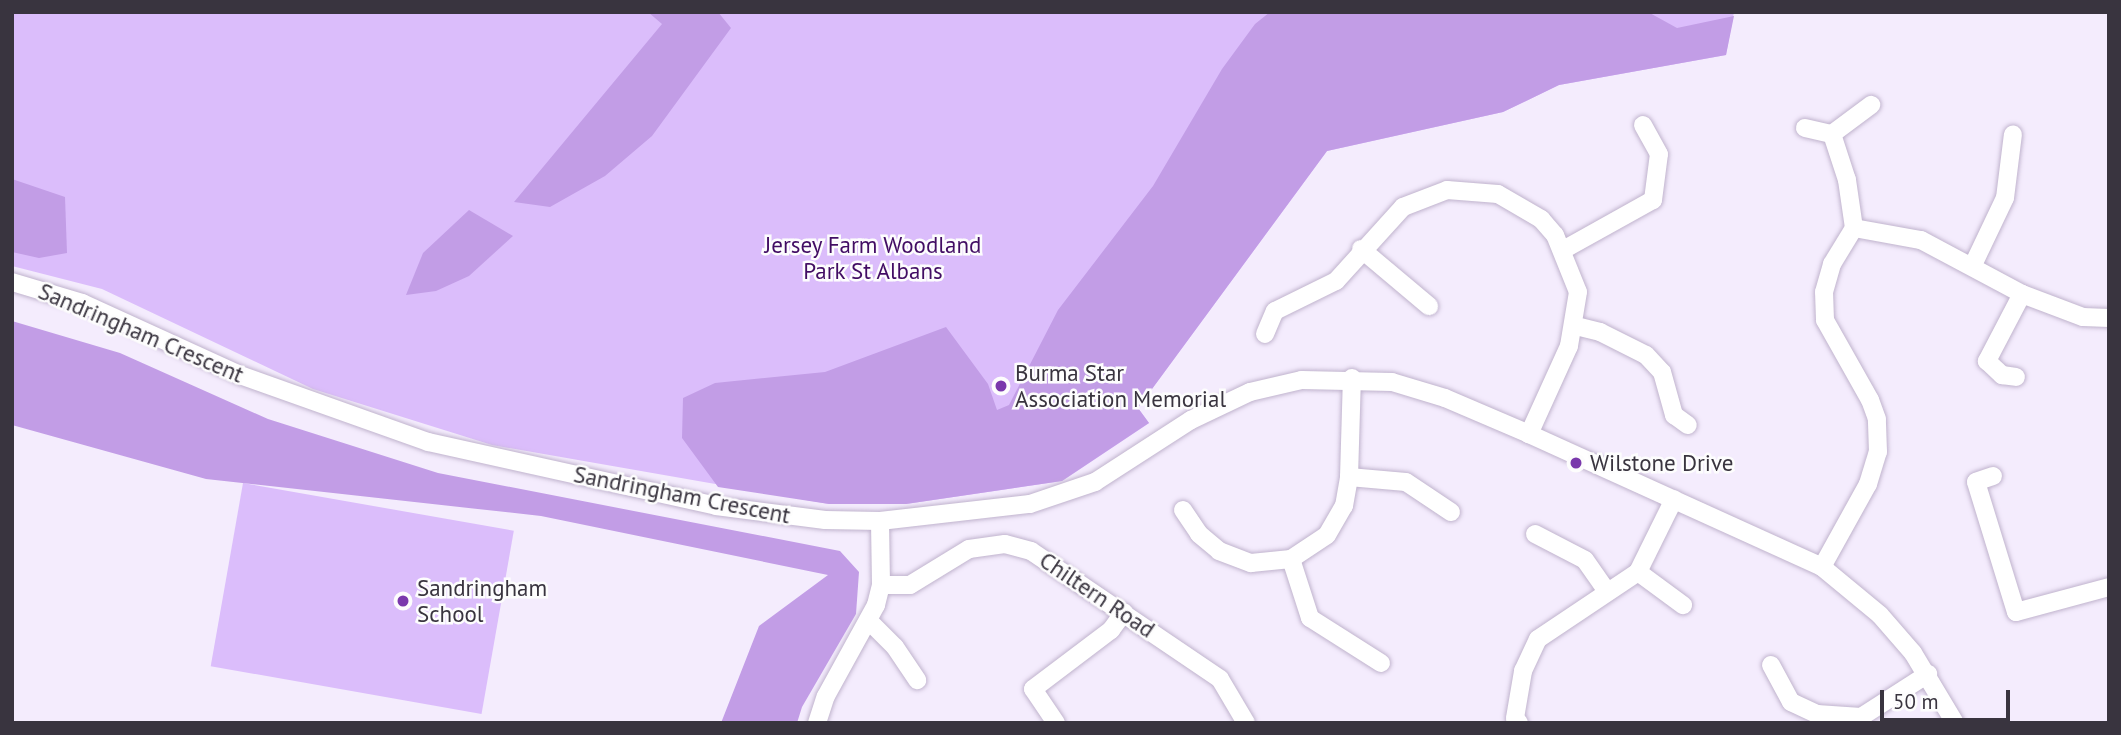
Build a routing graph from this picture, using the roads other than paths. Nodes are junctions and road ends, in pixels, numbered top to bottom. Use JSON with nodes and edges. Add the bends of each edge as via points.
{"nodes":[{"id":1,"x":1871,"y":105,"type":"dead end"},
{"id":2,"x":1643,"y":125,"type":"dead end"},
{"id":3,"x":1805,"y":128,"type":"dead end"},
{"id":4,"x":1832,"y":134,"type":"junction"},
{"id":5,"x":2013,"y":134,"type":"dead end"},
{"id":6,"x":1854,"y":228,"type":"junction"},
{"id":7,"x":1361,"y":249,"type":"junction"},
{"id":8,"x":1563,"y":250,"type":"junction"},
{"id":9,"x":1973,"y":265,"type":"junction"},
{"id":10,"x":12,"y":282,"type":"edge"},
{"id":11,"x":2022,"y":294,"type":"junction"},
{"id":12,"x":1429,"y":306,"type":"dead end"},
{"id":13,"x":2109,"y":317,"type":"edge"},
{"id":14,"x":1576,"y":326,"type":"junction"},
{"id":15,"x":1265,"y":334,"type":"dead end"},
{"id":16,"x":2016,"y":377,"type":"dead end"},
{"id":17,"x":1352,"y":378,"type":"junction"},
{"id":18,"x":1688,"y":425,"type":"dead end"},
{"id":19,"x":1529,"y":434,"type":"junction"},
{"id":20,"x":1993,"y":475,"type":"dead end"},
{"id":21,"x":1349,"y":477,"type":"junction"},
{"id":22,"x":1674,"y":499,"type":"junction"},
{"id":23,"x":1183,"y":510,"type":"dead end"},
{"id":24,"x":1451,"y":512,"type":"dead end"},
{"id":25,"x":880,"y":521,"type":"junction"},
{"id":26,"x":1535,"y":534,"type":"dead end"},
{"id":27,"x":1290,"y":559,"type":"junction"},
{"id":28,"x":1822,"y":567,"type":"junction"},
{"id":29,"x":1638,"y":572,"type":"junction"},
{"id":30,"x":881,"y":585,"type":"junction"},
{"id":31,"x":2109,"y":587,"type":"edge"},
{"id":32,"x":1607,"y":591,"type":"junction"},
{"id":33,"x":1683,"y":605,"type":"dead end"},
{"id":34,"x":1124,"y":612,"type":"junction"},
{"id":35,"x":870,"y":622,"type":"junction"},
{"id":36,"x":1381,"y":663,"type":"dead end"},
{"id":37,"x":1771,"y":665,"type":"dead end"},
{"id":38,"x":1928,"y":674,"type":"junction"},
{"id":39,"x":917,"y":680,"type":"dead end"},
{"id":40,"x":1861,"y":720,"type":"edge"},
{"id":41,"x":1512,"y":721,"type":"edge"},
{"id":42,"x":817,"y":723,"type":"edge"},
{"id":43,"x":1056,"y":723,"type":"edge"},
{"id":44,"x":1246,"y":723,"type":"edge"},
{"id":45,"x":1955,"y":723,"type":"edge"}],
"edges":[{"from":1,"to":4,"type":"street"},
{"from":2,"to":8,"type":"street","via":[[1659,154],[1653,200]]},
{"from":3,"to":4,"type":"street"},
{"from":4,"to":6,"type":"street","via":[[1847,180]]},
{"from":5,"to":9,"type":"street","via":[[2005,198]]},
{"from":6,"to":9,"type":"street","via":[[1920,240]]},
{"from":6,"to":28,"type":"street","via":[[1832,264],[1824,313],[1829,333],[1870,400],[1877,419],[1878,452],[1868,484]]},
{"from":7,"to":8,"type":"street","via":[[1403,207],[1447,190],[1473,189],[1524,206],[1541,219]]},
{"from":7,"to":12,"type":"street"},
{"from":7,"to":15,"type":"street","via":[[1336,281],[1315,294],[1285,302],[1268,321]]},
{"from":8,"to":14,"type":"street","via":[[1578,292]]},
{"from":9,"to":11,"type":"street"},
{"from":10,"to":25,"type":"street","name":"Sandringham Crescent","via":[[82,303],[240,375],[428,442],[716,506],[825,520]]},
{"from":11,"to":13,"type":"street","via":[[2083,317]]},
{"from":11,"to":16,"type":"street","via":[[1987,361],[2002,375]]},
{"from":14,"to":18,"type":"street","via":[[1600,332],[1646,355],[1662,372],[1674,415]]},
{"from":14,"to":19,"type":"street"},
{"from":17,"to":19,"type":"street","name":"Sandringham Crescent","via":[[1392,382],[1445,398]]},
{"from":17,"to":21,"type":"street"},
{"from":17,"to":25,"type":"street","name":"Sandringham Crescent","via":[[1302,380],[1250,392],[1191,420],[1095,482],[1053,498]]},
{"from":19,"to":22,"type":"street","name":"Sandringham Crescent"},
{"from":20,"to":31,"type":"street","via":[[1976,482],[2016,612]]},
{"from":21,"to":24,"type":"street","via":[[1406,482]]},
{"from":21,"to":27,"type":"street","via":[[1343,506],[1327,535]]},
{"from":22,"to":28,"type":"street","name":"Sandringham Crescent"},
{"from":22,"to":29,"type":"street"},
{"from":23,"to":27,"type":"street","via":[[1199,534],[1219,551],[1251,563]]},
{"from":25,"to":30,"type":"street"},
{"from":26,"to":32,"type":"street","via":[[1585,560]]},
{"from":27,"to":36,"type":"street","via":[[1310,618]]},
{"from":28,"to":38,"type":"street","name":"Sandringham Crescent","via":[[1880,615]]},
{"from":29,"to":32,"type":"street"},
{"from":29,"to":33,"type":"street"},
{"from":30,"to":34,"type":"street","name":"Chiltern Road","via":[[910,585],[969,548],[1006,544],[1042,557]]},
{"from":30,"to":35,"type":"street"},
{"from":32,"to":41,"type":"street","via":[[1538,639],[1523,671]]},
{"from":34,"to":43,"type":"street","via":[[1111,630],[1033,689]]},
{"from":34,"to":44,"type":"street","name":"Chiltern Road","via":[[1220,679]]},
{"from":35,"to":39,"type":"street","via":[[895,647]]},
{"from":35,"to":42,"type":"street","via":[[826,696]]},
{"from":37,"to":40,"type":"street","via":[[1791,702],[1816,714]]},
{"from":38,"to":40,"type":"street"},
{"from":38,"to":45,"type":"street","name":"Sandringham Crescent"}]}
